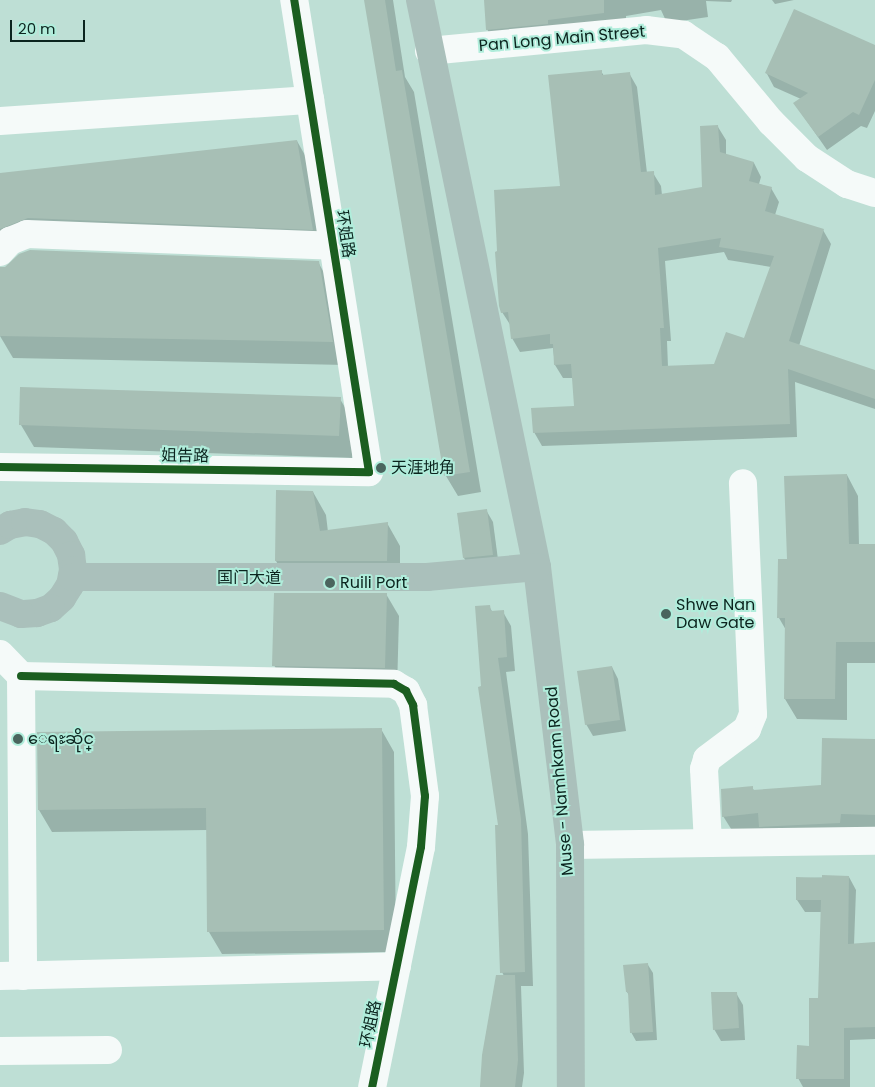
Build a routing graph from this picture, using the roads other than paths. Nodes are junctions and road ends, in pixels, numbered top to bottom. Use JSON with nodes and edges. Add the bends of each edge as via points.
{"nodes":[{"id":1,"x":294,"y":0,"type":"edge"},
{"id":2,"x":420,"y":0,"type":"edge"},
{"id":3,"x":429,"y":50,"type":"junction"},
{"id":4,"x":310,"y":100,"type":"junction"},
{"id":5,"x":0,"y":121,"type":"edge"},
{"id":6,"x":875,"y":193,"type":"edge"},
{"id":7,"x":333,"y":246,"type":"junction"},
{"id":8,"x":0,"y":252,"type":"edge"},
{"id":9,"x":0,"y":467,"type":"edge"},
{"id":10,"x":369,"y":472,"type":"joint"},
{"id":11,"x":743,"y":483,"type":"dead end"},
{"id":12,"x":13,"y":523,"type":"edge"},
{"id":13,"x":0,"y":531,"type":"edge"},
{"id":14,"x":537,"y":566,"type":"junction"},
{"id":15,"x":72,"y":577,"type":"junction"},
{"id":16,"x":7,"y":611,"type":"edge"},
{"id":17,"x":0,"y":654,"type":"edge"},
{"id":18,"x":21,"y":676,"type":"junction"},
{"id":19,"x":875,"y":841,"type":"edge"},
{"id":20,"x":708,"y":843,"type":"junction"},
{"id":21,"x":570,"y":845,"type":"junction"},
{"id":22,"x":396,"y":966,"type":"junction"},
{"id":23,"x":11,"y":976,"type":"edge"},
{"id":24,"x":108,"y":1050,"type":"dead end"},
{"id":25,"x":0,"y":1051,"type":"edge"},
{"id":26,"x":372,"y":1087,"type":"edge"},
{"id":27,"x":571,"y":1087,"type":"edge"}],
"edges":[{"from":1,"to":4,"type":"street","name":"环姐路"},
{"from":2,"to":3,"type":"highway","name":"Muse - Namhkam Road"},
{"from":3,"to":6,"type":"street","name":"Pan Long Main Street","via":[[646,30],[684,35],[717,57],[771,122],[807,158],[847,184]]},
{"from":3,"to":14,"type":"highway","name":"Muse - Namhkam Road"},
{"from":4,"to":5,"type":"street"},
{"from":4,"to":7,"type":"street","name":"环姐路"},
{"from":7,"to":8,"type":"street","via":[[27,234],[10,241]]},
{"from":7,"to":10,"type":"street","name":"环姐路"},
{"from":9,"to":10,"type":"street","name":"姐告路"},
{"from":11,"to":20,"type":"street","via":[[753,714],[747,729],[723,745],[705,764]]},
{"from":12,"to":13,"type":"highway"},
{"from":12,"to":15,"type":"highway","via":[[40,524],[54,530],[71,555]]},
{"from":14,"to":15,"type":"highway","name":"国门大道","via":[[427,577]]},
{"from":14,"to":21,"type":"highway","name":"Muse - Namhkam Road"},
{"from":15,"to":16,"type":"highway","via":[[62,598],[51,608],[36,613]]},
{"from":17,"to":18,"type":"street"},
{"from":18,"to":22,"type":"street","name":"环姐路","via":[[394,684],[406,691],[413,704],[425,796],[421,847]]},
{"from":18,"to":23,"type":"street"},
{"from":19,"to":20,"type":"street"},
{"from":20,"to":21,"type":"street"},
{"from":21,"to":27,"type":"highway","name":"Muse - Namhkam Road"},
{"from":22,"to":23,"type":"street"},
{"from":22,"to":26,"type":"street","name":"环姐路"},
{"from":24,"to":25,"type":"street"}]}
